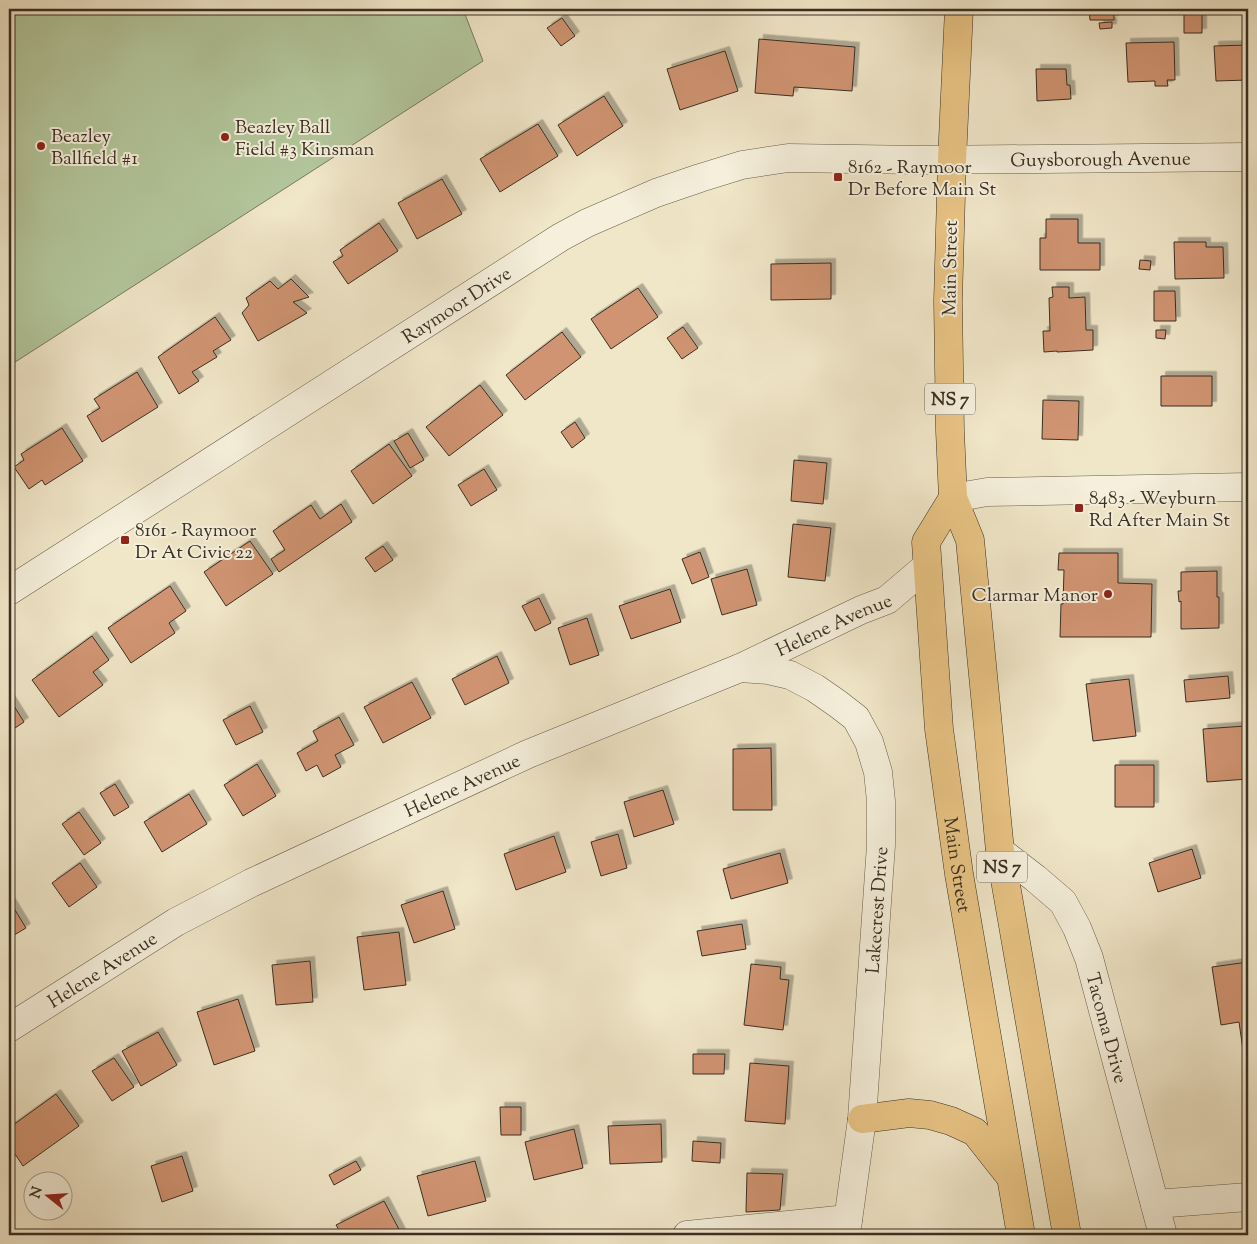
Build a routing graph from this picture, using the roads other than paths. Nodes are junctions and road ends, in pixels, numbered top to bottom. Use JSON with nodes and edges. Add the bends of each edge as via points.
{"nodes":[{"id":1,"x":959,"y":9,"type":"edge"},
{"id":2,"x":1248,"y":157,"type":"edge"},
{"id":3,"x":952,"y":160,"type":"junction"},
{"id":4,"x":1248,"y":487,"type":"edge"},
{"id":5,"x":952,"y":498,"type":"junction"},
{"id":6,"x":927,"y":566,"type":"junction"},
{"id":7,"x":9,"y":591,"type":"edge"},
{"id":8,"x":740,"y":668,"type":"junction"},
{"id":9,"x":1000,"y":851,"type":"junction"},
{"id":10,"x":9,"y":1028,"type":"edge"},
{"id":11,"x":862,"y":1119,"type":"junction"},
{"id":12,"x":1010,"y":1177,"type":"junction"},
{"id":13,"x":1248,"y":1197,"type":"edge"},
{"id":14,"x":1155,"y":1204,"type":"junction"},
{"id":15,"x":847,"y":1227,"type":"edge"},
{"id":16,"x":687,"y":1235,"type":"edge"},
{"id":17,"x":1021,"y":1235,"type":"edge"},
{"id":18,"x":1067,"y":1235,"type":"edge"},
{"id":19,"x":1163,"y":1235,"type":"edge"}],
"edges":[{"from":1,"to":3,"type":"main road","name":"Main Street","number":"NS 7"},
{"from":2,"to":3,"type":"street","name":"Guysborough Avenue"},
{"from":3,"to":5,"type":"main road","name":"Main Street","number":"NS 7","via":[[948,301]]},
{"from":3,"to":7,"type":"street","name":"Raymoor Drive","via":[[788,158],[742,165],[665,190],[587,223],[541,249]]},
{"from":4,"to":5,"type":"street","via":[[987,492]]},
{"from":5,"to":6,"type":"main road","name":"Main Street","number":"NS 7","via":[[926,542]]},
{"from":5,"to":9,"type":"main road","name":"Main Street","number":"NS 7","via":[[970,540]]},
{"from":6,"to":8,"type":"street","name":"Helene Avenue","via":[[887,600]]},
{"from":6,"to":12,"type":"main road","name":"Main Street","number":"NS 7","via":[[939,729],[962,894]]},
{"from":8,"to":10,"type":"street","name":"Helene Avenue","via":[[528,754],[251,883],[176,922]]},
{"from":8,"to":11,"type":"street","name":"Lakecrest Drive","via":[[790,675],[838,704],[856,718],[869,742],[878,772],[881,844]]},
{"from":9,"to":14,"type":"street","name":"Tacoma Drive","via":[[1062,902],[1077,928]]},
{"from":9,"to":18,"type":"main road","name":"Main Street","number":"NS 7"},
{"from":11,"to":12,"type":"main road","via":[[909,1113],[951,1121],[975,1132]]},
{"from":11,"to":15,"type":"street","name":"Lakecrest Drive"},
{"from":12,"to":17,"type":"main road","name":"Main Street","number":"NS 7"},
{"from":13,"to":14,"type":"street"},
{"from":14,"to":19,"type":"street","name":"Tacoma Drive"},
{"from":15,"to":16,"type":"street"}]}
